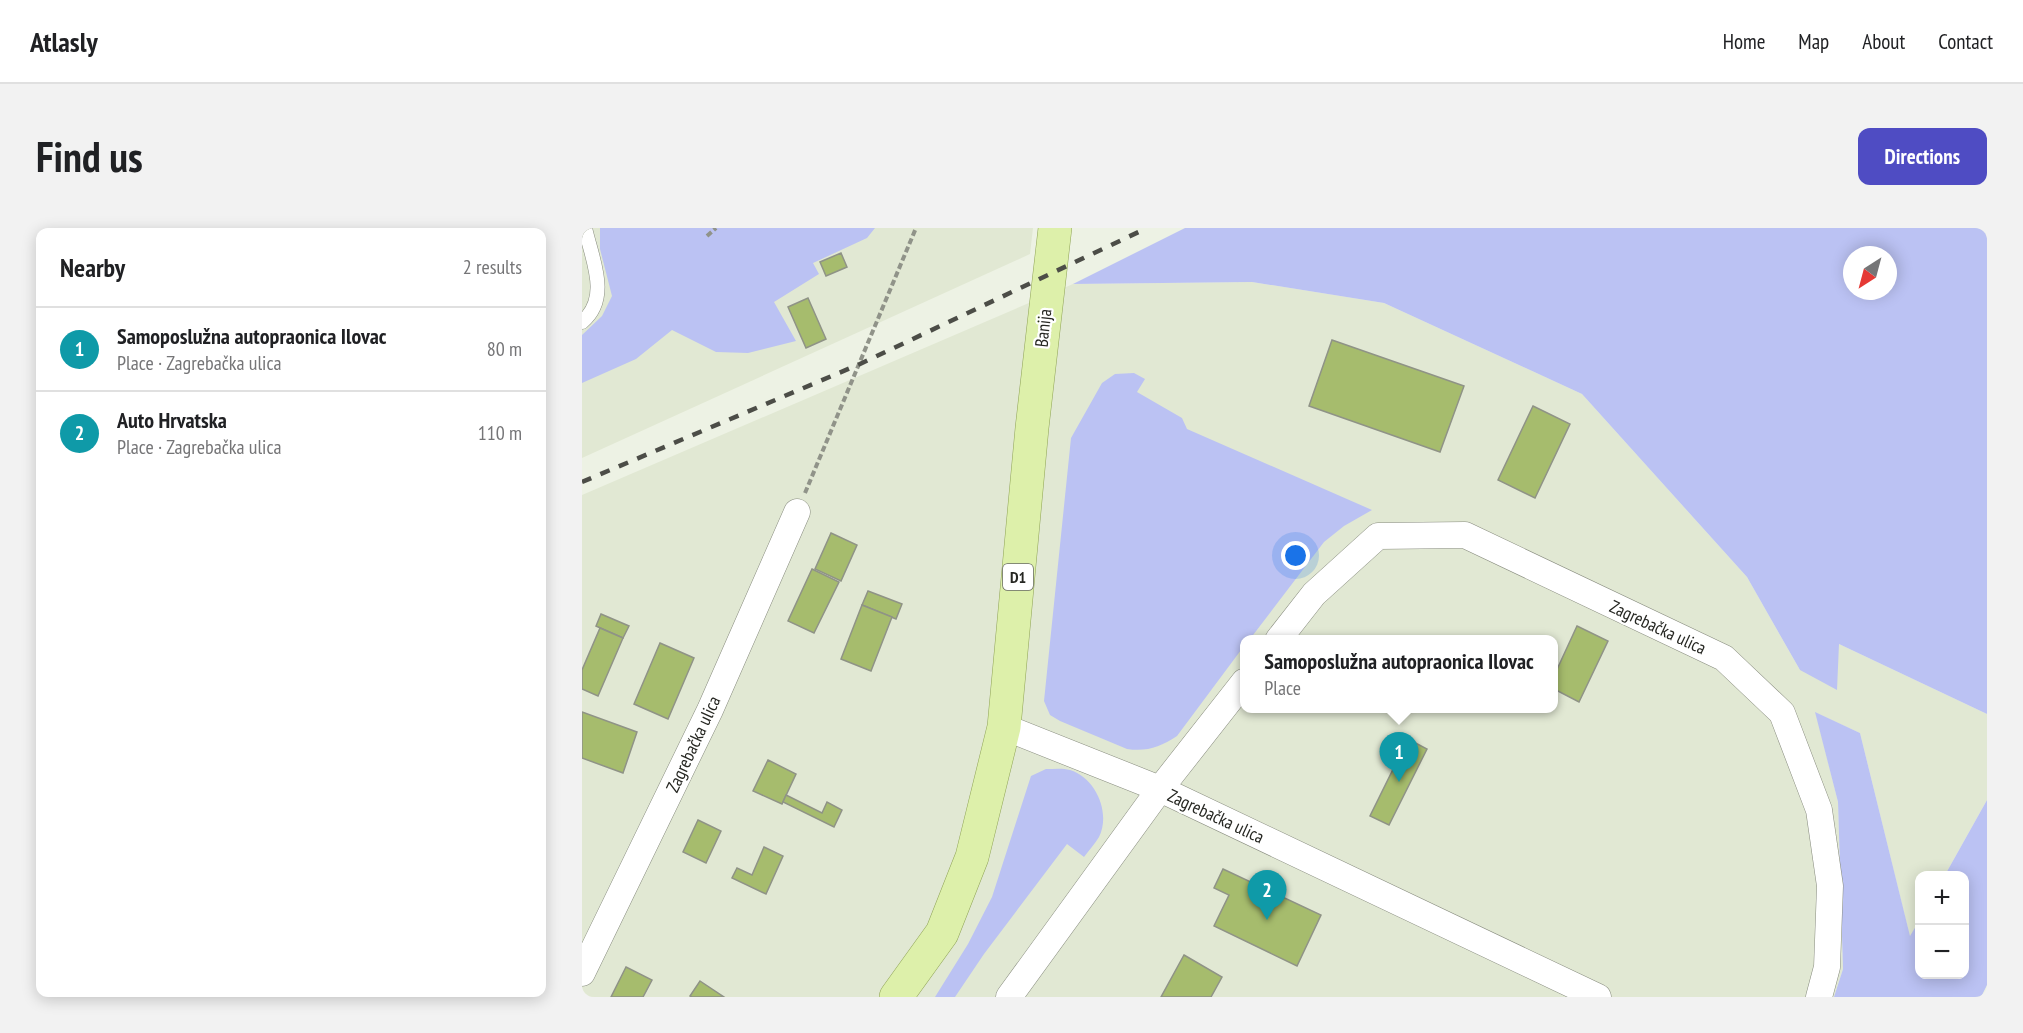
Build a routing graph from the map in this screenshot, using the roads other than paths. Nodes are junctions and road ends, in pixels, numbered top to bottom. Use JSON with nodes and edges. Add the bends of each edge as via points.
{"nodes":[{"id":1,"x":585,"y":228,"type":"edge"},
{"id":2,"x":1055,"y":228,"type":"edge"},
{"id":3,"x":582,"y":322,"type":"edge"},
{"id":4,"x":797,"y":512,"type":"road end"},
{"id":5,"x":1281,"y":635,"type":"edge"},
{"id":6,"x":1240,"y":688,"type":"edge"},
{"id":7,"x":1004,"y":727,"type":"junction"},
{"id":8,"x":1160,"y":789,"type":"junction"},
{"id":9,"x":582,"y":973,"type":"edge"},
{"id":10,"x":896,"y":997,"type":"edge"},
{"id":11,"x":1009,"y":997,"type":"edge"},
{"id":12,"x":1598,"y":997,"type":"edge"},
{"id":13,"x":1819,"y":997,"type":"edge"}],
"edges":[{"from":1,"to":3,"type":"lane","via":[[598,297]]},
{"from":2,"to":7,"type":"main road","name":"Banija","number":"D1"},
{"from":4,"to":9,"type":"street","name":"Zagrebačka ulica","via":[[710,710]]},
{"from":5,"to":13,"type":"street","name":"Zagrebačka ulica","via":[[1314,594],[1378,536],[1465,535],[1724,658],[1782,713],[1819,810],[1830,886],[1827,967]]},
{"from":6,"to":8,"type":"street","name":"Zagrebačka ulica"},
{"from":7,"to":8,"type":"street","name":"Zagrebačka ulica"},
{"from":7,"to":10,"type":"main road","number":"D1","via":[[972,857],[942,933]]},
{"from":8,"to":11,"type":"street","name":"Zagrebačka ulica"},
{"from":8,"to":12,"type":"street","name":"Zagrebačka ulica"}]}
